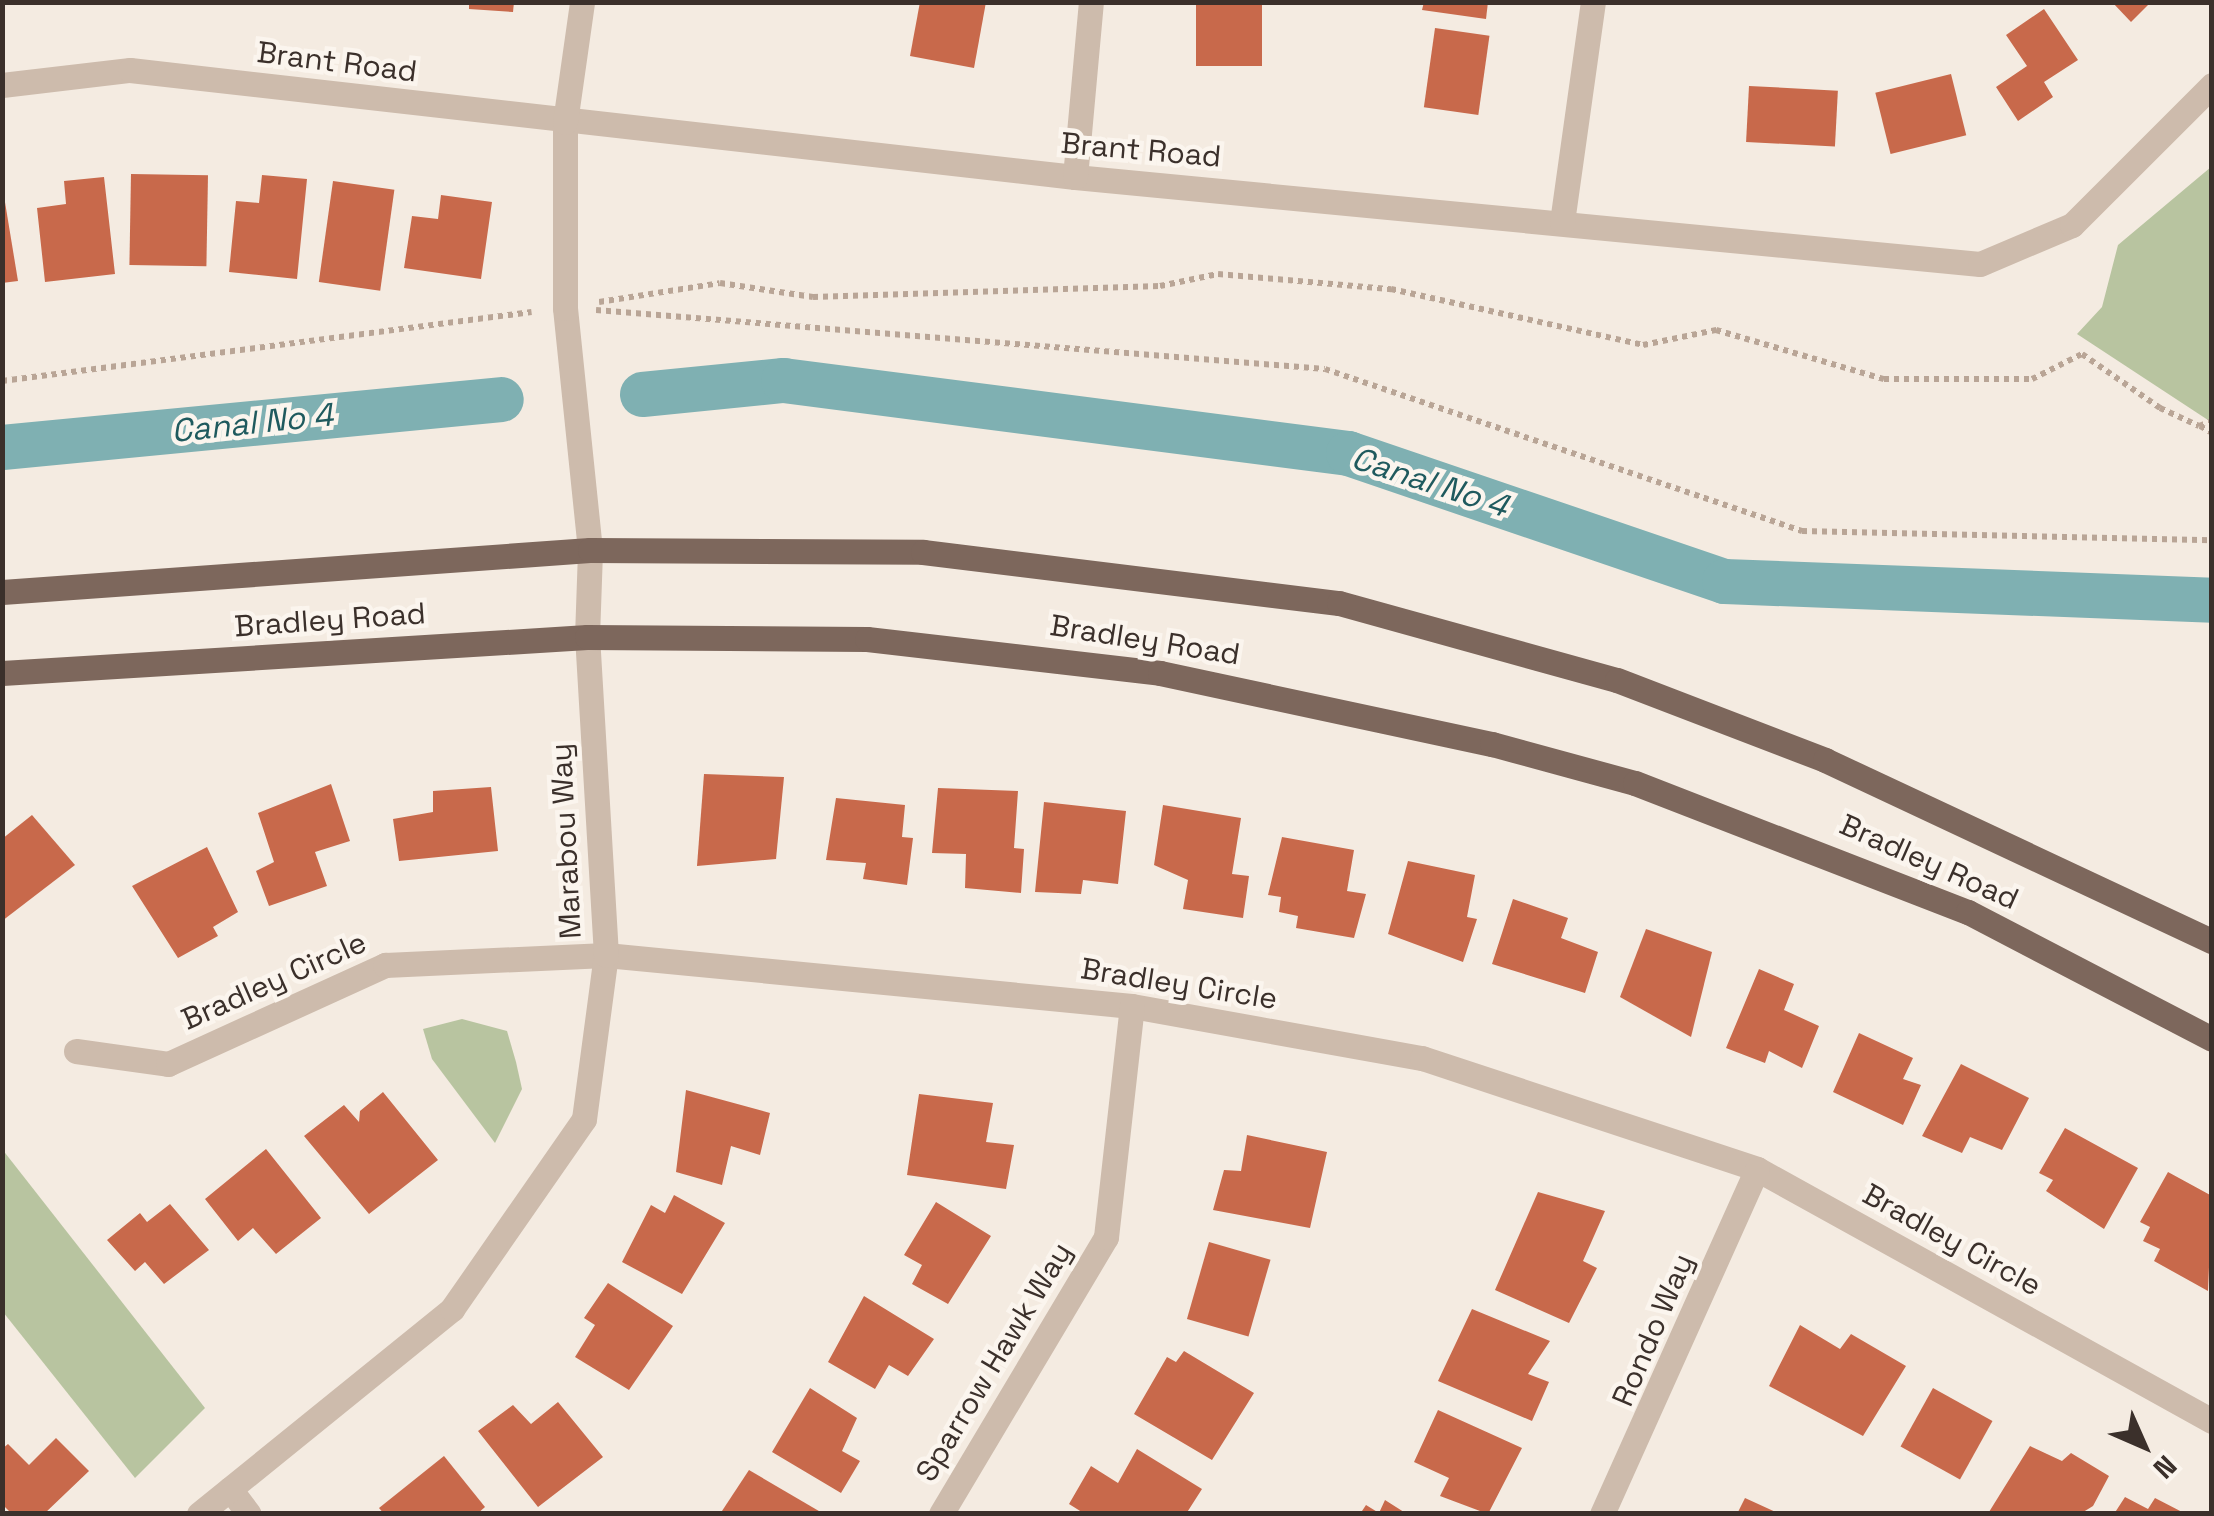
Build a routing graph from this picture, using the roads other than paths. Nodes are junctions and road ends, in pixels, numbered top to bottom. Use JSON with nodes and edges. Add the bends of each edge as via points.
{"nodes":[{"id":1,"x":582,"y":2,"type":"edge"},
{"id":2,"x":1091,"y":2,"type":"edge"},
{"id":3,"x":1593,"y":2,"type":"edge"},
{"id":4,"x":2,"y":85,"type":"edge"},
{"id":5,"x":2212,"y":85,"type":"edge"},
{"id":6,"x":564,"y":122,"type":"junction"},
{"id":7,"x":1075,"y":177,"type":"junction"},
{"id":8,"x":1562,"y":222,"type":"junction"},
{"id":9,"x":590,"y":550,"type":"junction"},
{"id":10,"x":2,"y":592,"type":"edge"},
{"id":11,"x":587,"y":637,"type":"junction"},
{"id":12,"x":2,"y":672,"type":"edge"},
{"id":13,"x":2212,"y":941,"type":"edge"},
{"id":14,"x":606,"y":954,"type":"junction"},
{"id":15,"x":1132,"y":1006,"type":"junction"},
{"id":16,"x":2212,"y":1039,"type":"edge"},
{"id":17,"x":76,"y":1051,"type":"dead end"},
{"id":18,"x":1757,"y":1169,"type":"junction"},
{"id":19,"x":2212,"y":1421,"type":"edge"},
{"id":20,"x":230,"y":1488,"type":"junction"},
{"id":21,"x":198,"y":1514,"type":"edge"},
{"id":22,"x":249,"y":1514,"type":"edge"},
{"id":23,"x":941,"y":1514,"type":"edge"},
{"id":24,"x":1602,"y":1514,"type":"edge"}],
"edges":[{"from":1,"to":6,"type":"street","name":"Marabou Way"},
{"from":2,"to":7,"type":"street"},
{"from":3,"to":8,"type":"street"},
{"from":4,"to":6,"type":"street","name":"Brant Road","via":[[130,70]]},
{"from":5,"to":8,"type":"street","name":"Brant Road","via":[[2072,224],[1980,264]]},
{"from":6,"to":7,"type":"street","name":"Brant Road"},
{"from":6,"to":9,"type":"street","name":"Marabou Way","via":[[565,308]]},
{"from":7,"to":8,"type":"street","name":"Brant Road"},
{"from":9,"to":10,"type":"main road","name":"Bradley Road"},
{"from":9,"to":11,"type":"street","name":"Marabou Way"},
{"from":9,"to":13,"type":"main road","name":"Bradley Road","via":[[922,552],[1339,603],[1617,680],[1791,747]]},
{"from":11,"to":12,"type":"main road","name":"Bradley Road"},
{"from":11,"to":14,"type":"street","name":"Marabou Way"},
{"from":11,"to":16,"type":"main road","name":"Bradley Road","via":[[867,640],[1056,656],[1492,744],[1800,840],[1968,912]]},
{"from":14,"to":15,"type":"street","name":"Bradley Circle"},
{"from":14,"to":17,"type":"street","name":"Bradley Circle","via":[[385,965],[168,1064]]},
{"from":14,"to":20,"type":"street","name":"Marabou Way","via":[[584,1119],[452,1309]]},
{"from":15,"to":18,"type":"street","name":"Bradley Circle","via":[[1422,1058]]},
{"from":15,"to":23,"type":"street","name":"Sparrow Hawk Way","via":[[1106,1238]]},
{"from":18,"to":19,"type":"street","name":"Bradley Circle"},
{"from":18,"to":24,"type":"street","name":"Rondo Way"},
{"from":20,"to":21,"type":"street","name":"Marabou Way"},
{"from":20,"to":22,"type":"street"}]}
